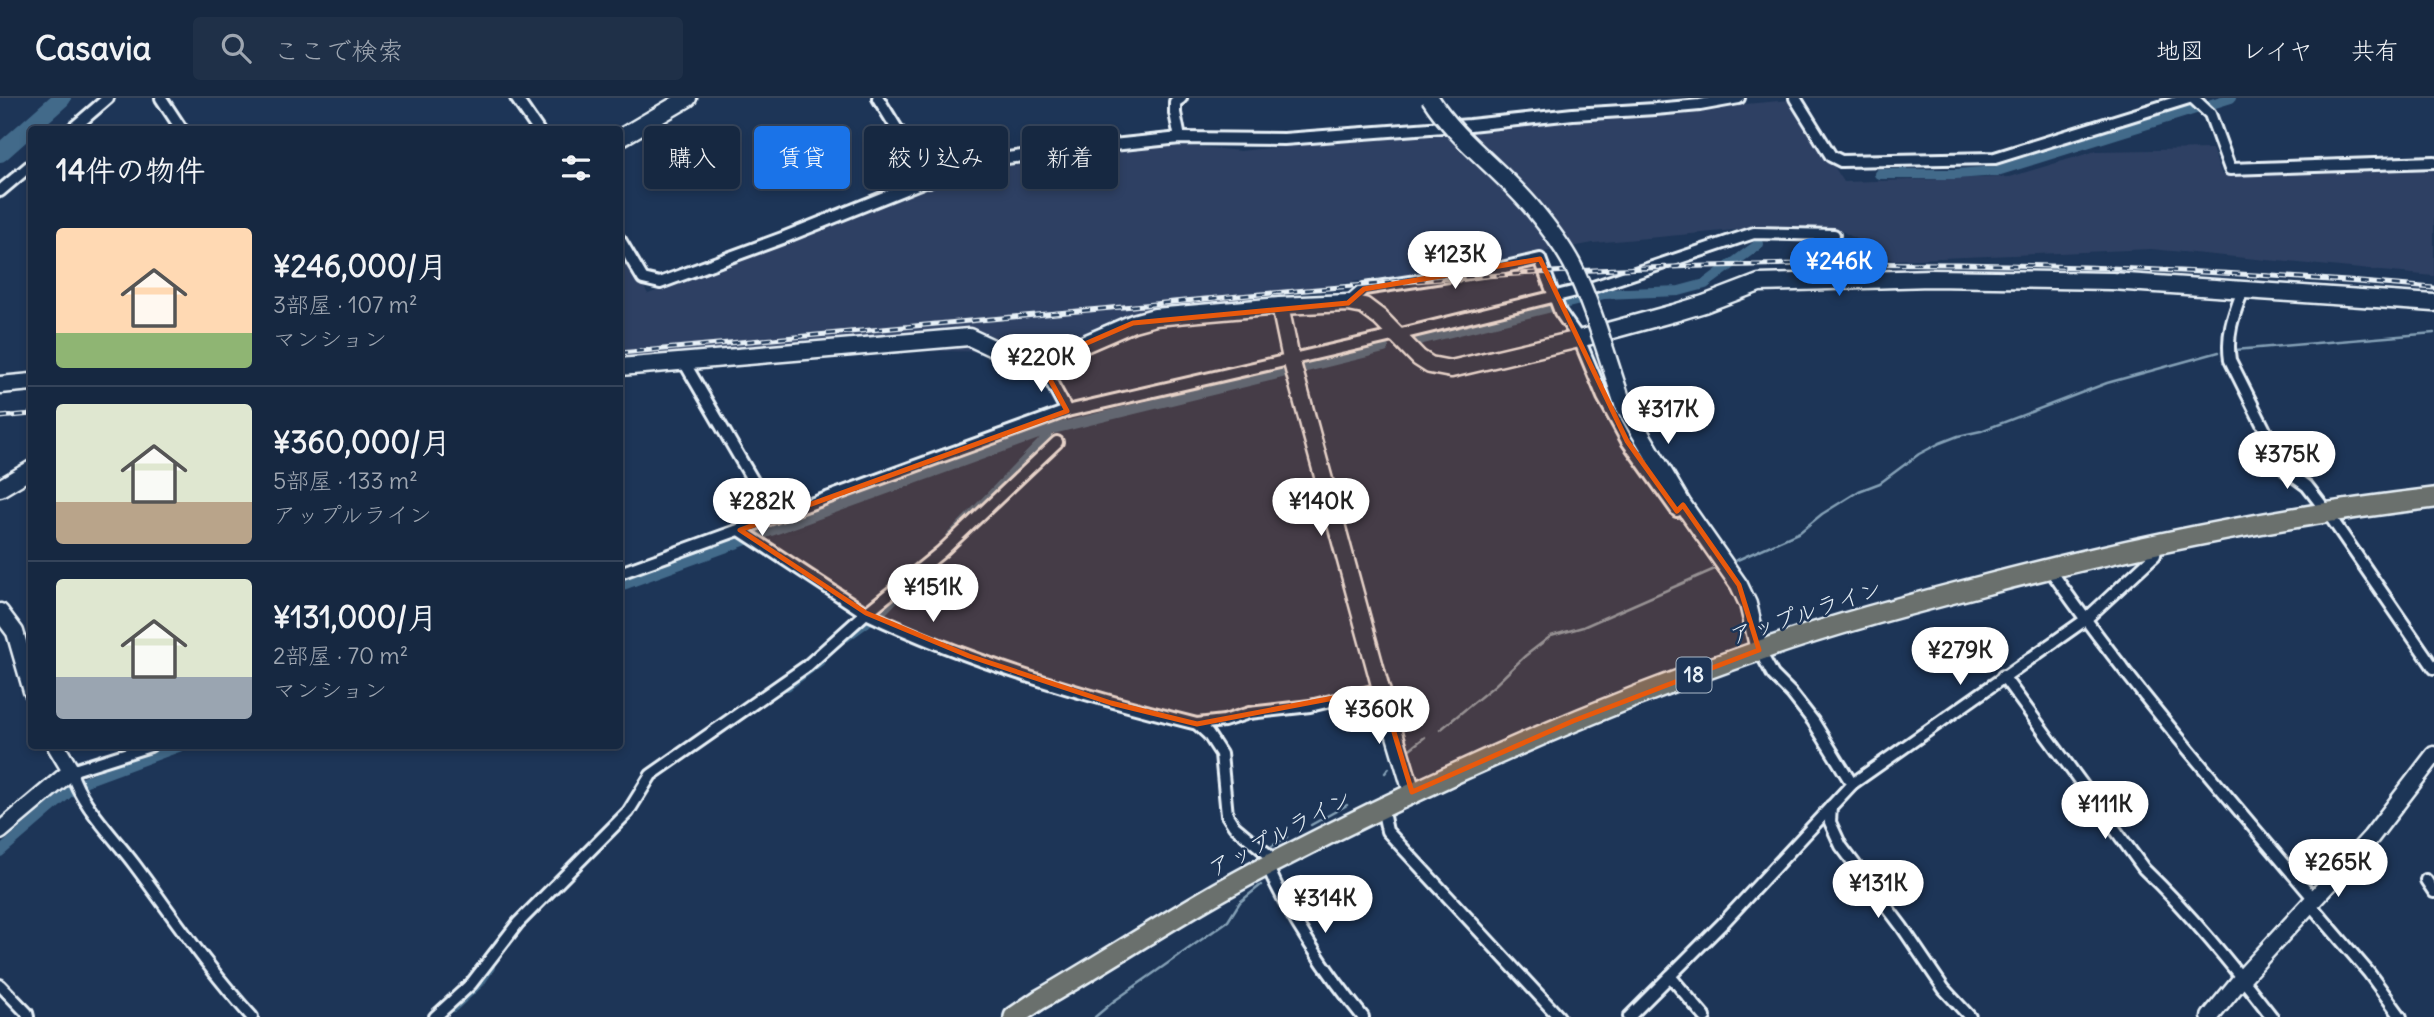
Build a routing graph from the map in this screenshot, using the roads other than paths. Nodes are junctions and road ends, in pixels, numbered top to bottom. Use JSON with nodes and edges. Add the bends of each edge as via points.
{"nodes":[{"id":1,"x":108,"y":98,"type":"edge"},
{"id":2,"x":162,"y":98,"type":"edge"},
{"id":3,"x":516,"y":98,"type":"edge"},
{"id":4,"x":688,"y":98,"type":"edge"},
{"id":5,"x":878,"y":98,"type":"edge"},
{"id":6,"x":1181,"y":98,"type":"edge"},
{"id":7,"x":1430,"y":98,"type":"edge"},
{"id":8,"x":1739,"y":98,"type":"edge"},
{"id":9,"x":1795,"y":98,"type":"edge"},
{"id":10,"x":2193,"y":99,"type":"edge"},
{"id":11,"x":1706,"y":101,"type":"edge"},
{"id":12,"x":76,"y":126,"type":"edge"},
{"id":13,"x":180,"y":126,"type":"edge"},
{"id":14,"x":535,"y":126,"type":"edge"},
{"id":15,"x":895,"y":126,"type":"edge"},
{"id":16,"x":623,"y":136,"type":"edge"},
{"id":17,"x":1180,"y":138,"type":"junction"},
{"id":18,"x":1008,"y":158,"type":"edge"},
{"id":19,"x":2434,"y":162,"type":"edge"},
{"id":20,"x":28,"y":167,"type":"edge"},
{"id":21,"x":908,"y":189,"type":"edge"},
{"id":22,"x":0,"y":191,"type":"edge"},
{"id":23,"x":1834,"y":235,"type":"dead end"},
{"id":24,"x":623,"y":245,"type":"edge"},
{"id":25,"x":2244,"y":290,"type":"junction"},
{"id":26,"x":1348,"y":303,"type":"junction"},
{"id":27,"x":1558,"y":303,"type":"junction"},
{"id":28,"x":2434,"y":303,"type":"edge"},
{"id":29,"x":1280,"y":306,"type":"junction"},
{"id":30,"x":1397,"y":335,"type":"junction"},
{"id":31,"x":1579,"y":339,"type":"junction"},
{"id":32,"x":684,"y":362,"type":"junction"},
{"id":33,"x":1041,"y":363,"type":"junction"},
{"id":34,"x":1294,"y":367,"type":"junction"},
{"id":35,"x":623,"y":368,"type":"edge"},
{"id":36,"x":28,"y":382,"type":"edge"},
{"id":37,"x":0,"y":385,"type":"edge"},
{"id":38,"x":1068,"y":411,"type":"junction"},
{"id":39,"x":1057,"y":442,"type":"dead end"},
{"id":40,"x":28,"y":472,"type":"edge"},
{"id":41,"x":0,"y":488,"type":"edge"},
{"id":42,"x":2434,"y":498,"type":"edge"},
{"id":43,"x":1683,"y":505,"type":"junction"},
{"id":44,"x":2327,"y":512,"type":"junction"},
{"id":45,"x":774,"y":517,"type":"junction"},
{"id":46,"x":742,"y":532,"type":"junction"},
{"id":47,"x":2157,"y":543,"type":"junction"},
{"id":48,"x":2049,"y":568,"type":"junction"},
{"id":49,"x":623,"y":572,"type":"edge"},
{"id":50,"x":0,"y":612,"type":"edge"},
{"id":51,"x":866,"y":613,"type":"junction"},
{"id":52,"x":2085,"y":620,"type":"junction"},
{"id":53,"x":1759,"y":650,"type":"junction"},
{"id":54,"x":2434,"y":668,"type":"edge"},
{"id":55,"x":2003,"y":676,"type":"junction"},
{"id":56,"x":28,"y":677,"type":"edge"},
{"id":57,"x":1381,"y":689,"type":"junction"},
{"id":58,"x":1197,"y":724,"type":"junction"},
{"id":59,"x":58,"y":749,"type":"edge"},
{"id":60,"x":144,"y":749,"type":"edge"},
{"id":61,"x":2434,"y":755,"type":"edge"},
{"id":62,"x":75,"y":782,"type":"junction"},
{"id":63,"x":1852,"y":784,"type":"junction"},
{"id":64,"x":1412,"y":792,"type":"junction"},
{"id":65,"x":1831,"y":806,"type":"junction"},
{"id":66,"x":1381,"y":807,"type":"junction"},
{"id":67,"x":0,"y":831,"type":"edge"},
{"id":68,"x":1271,"y":863,"type":"junction"},
{"id":69,"x":2426,"y":880,"type":"dead end"},
{"id":70,"x":2434,"y":892,"type":"edge"},
{"id":71,"x":2311,"y":902,"type":"junction"},
{"id":72,"x":1670,"y":976,"type":"junction"},
{"id":73,"x":2242,"y":978,"type":"junction"},
{"id":74,"x":0,"y":985,"type":"edge"},
{"id":75,"x":28,"y":1017,"type":"edge"},
{"id":76,"x":252,"y":1017,"type":"edge"},
{"id":77,"x":435,"y":1017,"type":"edge"},
{"id":78,"x":1014,"y":1017,"type":"edge"},
{"id":79,"x":1363,"y":1017,"type":"edge"},
{"id":80,"x":1559,"y":1017,"type":"edge"},
{"id":81,"x":1629,"y":1017,"type":"edge"},
{"id":82,"x":1705,"y":1017,"type":"edge"},
{"id":83,"x":1970,"y":1017,"type":"edge"},
{"id":84,"x":2210,"y":1017,"type":"edge"},
{"id":85,"x":2272,"y":1017,"type":"edge"},
{"id":86,"x":2401,"y":1017,"type":"edge"}],
"edges":[{"from":1,"to":12,"type":"street"},
{"from":2,"to":13,"type":"street"},
{"from":3,"to":14,"type":"street"},
{"from":4,"to":16,"type":"street"},
{"from":5,"to":15,"type":"street"},
{"from":6,"to":17,"type":"street","via":[[1175,102]]},
{"from":7,"to":43,"type":"street","bridge":true,"via":[[1459,135],[1534,209],[1571,262],[1623,404]]},
{"from":8,"to":11,"type":"street"},
{"from":9,"to":10,"type":"street","via":[[1831,156],[1841,161],[1995,158]]},
{"from":10,"to":19,"type":"street","via":[[2210,114],[2230,169]]},
{"from":11,"to":17,"type":"street","via":[[1284,139]]},
{"from":17,"to":18,"type":"street"},
{"from":20,"to":22,"type":"street"},
{"from":21,"to":24,"type":"street","via":[[660,284],[643,279]]},
{"from":23,"to":27,"type":"street","via":[[1754,233]]},
{"from":25,"to":28,"type":"street"},
{"from":25,"to":31,"type":"street","via":[[2112,281],[1931,278],[1759,283],[1704,304]]},
{"from":25,"to":44,"type":"street","via":[[2230,325],[2230,360],[2285,470],[2308,486]]},
{"from":26,"to":27,"type":"street","via":[[1364,289],[1540,260]]},
{"from":26,"to":29,"type":"street"},
{"from":26,"to":30,"type":"street","via":[[1364,306]]},
{"from":27,"to":30,"type":"street"},
{"from":27,"to":31,"type":"street"},
{"from":29,"to":33,"type":"street","via":[[1154,317]]},
{"from":29,"to":34,"type":"street"},
{"from":30,"to":31,"type":"street","via":[[1430,365],[1451,369]]},
{"from":30,"to":34,"type":"street"},
{"from":31,"to":43,"type":"street","via":[[1627,441],[1677,511]]},
{"from":32,"to":33,"type":"street","via":[[969,337],[1024,363]]},
{"from":32,"to":35,"type":"street"},
{"from":32,"to":45,"type":"street"},
{"from":33,"to":38,"type":"street"},
{"from":34,"to":38,"type":"street"},
{"from":34,"to":57,"type":"street"},
{"from":36,"to":37,"type":"street"},
{"from":38,"to":45,"type":"street"},
{"from":39,"to":51,"type":"street","via":[[941,552]]},
{"from":40,"to":41,"type":"street"},
{"from":42,"to":44,"type":"highway","name":"アップルライン","number":"18"},
{"from":43,"to":53,"type":"street","via":[[1739,585]]},
{"from":44,"to":47,"type":"highway","name":"アップルライン","number":"18"},
{"from":44,"to":54,"type":"street"},
{"from":45,"to":46,"type":"street"},
{"from":46,"to":49,"type":"street"},
{"from":46,"to":51,"type":"street"},
{"from":47,"to":48,"type":"highway","name":"アップルライン","number":"18"},
{"from":47,"to":52,"type":"street","via":[[2155,555]]},
{"from":48,"to":52,"type":"street"},
{"from":48,"to":53,"type":"highway","name":"アップルライン","number":"18","via":[[1861,617]]},
{"from":50,"to":56,"type":"street","via":[[15,632]]},
{"from":51,"to":58,"type":"street","via":[[1111,703]]},
{"from":51,"to":77,"type":"street","via":[[807,666],[651,775],[628,812],[518,923],[471,984]]},
{"from":52,"to":55,"type":"street"},
{"from":52,"to":71,"type":"street"},
{"from":53,"to":63,"type":"street"},
{"from":53,"to":64,"type":"highway","name":"アップルライン","number":"18","via":[[1573,721]]},
{"from":55,"to":63,"type":"street"},
{"from":55,"to":73,"type":"street","via":[[2144,869]]},
{"from":57,"to":58,"type":"street"},
{"from":57,"to":64,"type":"street"},
{"from":58,"to":68,"type":"street","via":[[1221,754],[1227,815]]},
{"from":59,"to":62,"type":"street"},
{"from":60,"to":62,"type":"street"},
{"from":61,"to":71,"type":"street","via":[[2371,837]]},
{"from":62,"to":67,"type":"street"},
{"from":62,"to":76,"type":"street","via":[[221,984]]},
{"from":63,"to":65,"type":"street"},
{"from":64,"to":66,"type":"highway","name":"アップルライン","number":"18"},
{"from":65,"to":72,"type":"street"},
{"from":65,"to":83,"type":"street","via":[[1830,822],[1841,846],[1944,989]]},
{"from":66,"to":68,"type":"highway","name":"アップルライン","number":"18"},
{"from":66,"to":80,"type":"street","via":[[1387,831]]},
{"from":68,"to":78,"type":"highway","name":"アップルライン","number":"18"},
{"from":68,"to":79,"type":"street","via":[[1276,886],[1337,985]]},
{"from":69,"to":70,"type":"street"},
{"from":71,"to":73,"type":"street"},
{"from":71,"to":86,"type":"street"},
{"from":72,"to":81,"type":"street"},
{"from":72,"to":82,"type":"street"},
{"from":73,"to":84,"type":"street"},
{"from":73,"to":85,"type":"street"},
{"from":74,"to":75,"type":"street"}]}
